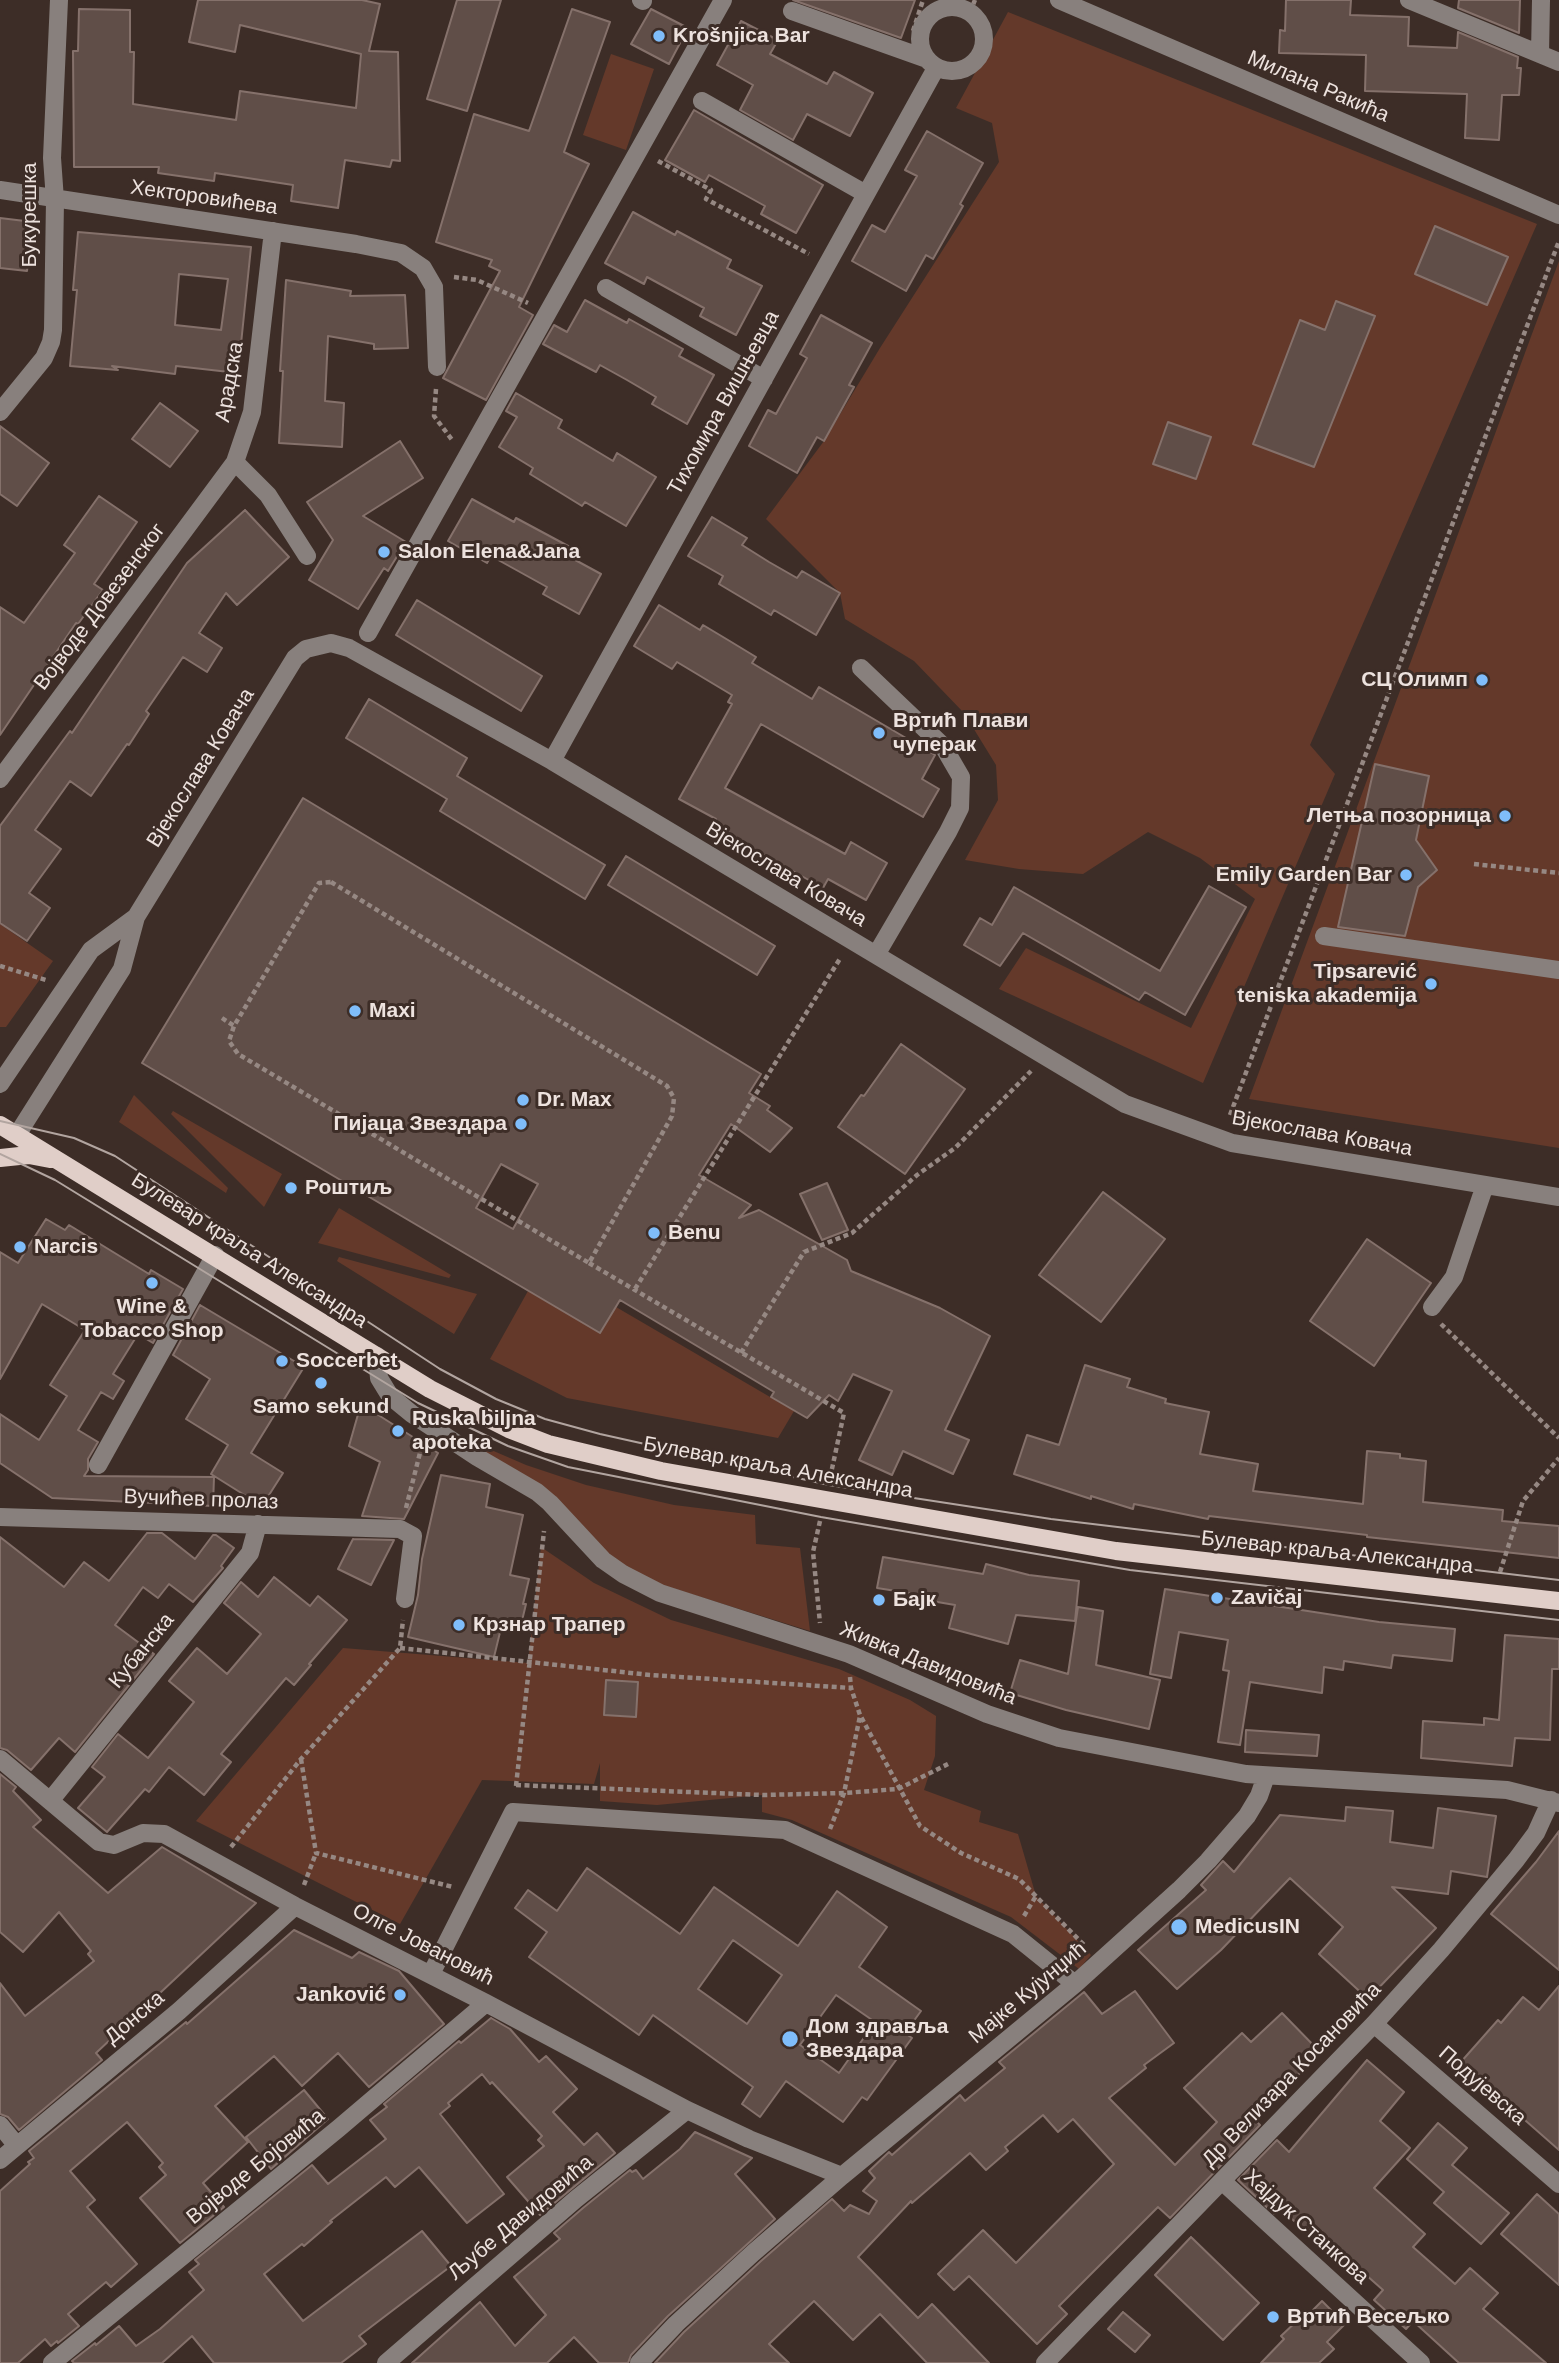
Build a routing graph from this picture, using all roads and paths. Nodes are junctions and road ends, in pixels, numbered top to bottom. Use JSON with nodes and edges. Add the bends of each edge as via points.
{"nodes":[{"id":1,"x":59,"y":0,"type":"edge"},
{"id":2,"x":723,"y":0,"type":"edge"},
{"id":3,"x":923,"y":0,"type":"edge"},
{"id":4,"x":1059,"y":0,"type":"edge"},
{"id":5,"x":1409,"y":0,"type":"edge"},
{"id":6,"x":1541,"y":0,"type":"edge"},
{"id":7,"x":1082,"y":5,"type":"edge"},
{"id":8,"x":972,"y":6,"type":"edge"},
{"id":9,"x":792,"y":10,"type":"dead end"},
{"id":10,"x":920,"y":34,"type":"junction"},
{"id":11,"x":1540,"y":54,"type":"junction"},
{"id":12,"x":1559,"y":62,"type":"edge"},
{"id":13,"x":932,"y":63,"type":"junction"},
{"id":14,"x":702,"y":101,"type":"dead end"},
{"id":15,"x":639,"y":150,"type":"junction"},
{"id":16,"x":0,"y":190,"type":"edge"},
{"id":17,"x":866,"y":194,"type":"junction"},
{"id":18,"x":55,"y":200,"type":"junction"},
{"id":19,"x":1559,"y":215,"type":"edge"},
{"id":20,"x":273,"y":231,"type":"junction"},
{"id":21,"x":1559,"y":241,"type":"edge"},
{"id":22,"x":828,"y":264,"type":"junction"},
{"id":23,"x":429,"y":277,"type":"junction"},
{"id":24,"x":606,"y":288,"type":"dead end"},
{"id":25,"x":531,"y":305,"type":"dead end"},
{"id":26,"x":437,"y":367,"type":"joint"},
{"id":27,"x":764,"y":379,"type":"junction"},
{"id":28,"x":0,"y":412,"type":"edge"},
{"id":29,"x":466,"y":458,"type":"junction"},
{"id":30,"x":235,"y":462,"type":"junction"},
{"id":31,"x":307,"y":556,"type":"dead end"},
{"id":32,"x":368,"y":633,"type":"dead end"},
{"id":33,"x":861,"y":668,"type":"dead end"},
{"id":34,"x":552,"y":761,"type":"junction"},
{"id":35,"x":0,"y":779,"type":"edge"},
{"id":36,"x":1474,"y":864,"type":"dead end"},
{"id":37,"x":1559,"y":873,"type":"edge"},
{"id":38,"x":136,"y":917,"type":"junction"},
{"id":39,"x":1324,"y":936,"type":"dead end"},
{"id":40,"x":851,"y":941,"type":"junction"},
{"id":41,"x":876,"y":955,"type":"junction"},
{"id":42,"x":0,"y":966,"type":"edge"},
{"id":43,"x":1559,"y":970,"type":"edge"},
{"id":44,"x":48,"y":981,"type":"dead end"},
{"id":45,"x":222,"y":1018,"type":"dead end"},
{"id":46,"x":234,"y":1026,"type":"junction"},
{"id":47,"x":1045,"y":1056,"type":"junction"},
{"id":48,"x":0,"y":1084,"type":"edge"},
{"id":49,"x":1230,"y":1115,"type":"dead end"},
{"id":50,"x":0,"y":1125,"type":"edge"},
{"id":51,"x":17,"y":1135,"type":"junction"},
{"id":52,"x":1,"y":1159,"type":"edge"},
{"id":53,"x":63,"y":1163,"type":"junction"},
{"id":54,"x":1485,"y":1185,"type":"junction"},
{"id":55,"x":1559,"y":1198,"type":"edge"},
{"id":56,"x":215,"y":1255,"type":"junction"},
{"id":57,"x":589,"y":1263,"type":"junction"},
{"id":58,"x":635,"y":1289,"type":"junction"},
{"id":59,"x":1432,"y":1307,"type":"joint"},
{"id":60,"x":741,"y":1353,"type":"junction"},
{"id":61,"x":377,"y":1356,"type":"junction"},
{"id":62,"x":427,"y":1424,"type":"junction"},
{"id":63,"x":1559,"y":1437,"type":"edge"},
{"id":64,"x":1559,"y":1458,"type":"edge"},
{"id":65,"x":98,"y":1465,"type":"dead end"},
{"id":66,"x":832,"y":1469,"type":"dead end"},
{"id":67,"x":551,"y":1503,"type":"junction"},
{"id":68,"x":0,"y":1517,"type":"edge"},
{"id":69,"x":258,"y":1524,"type":"junction"},
{"id":70,"x":400,"y":1529,"type":"junction"},
{"id":71,"x":813,"y":1552,"type":"dead end"},
{"id":72,"x":1496,"y":1594,"type":"junction"},
{"id":73,"x":405,"y":1599,"type":"dead end"},
{"id":74,"x":1559,"y":1601,"type":"edge"},
{"id":75,"x":822,"y":1645,"type":"junction"},
{"id":76,"x":849,"y":1654,"type":"junction"},
{"id":77,"x":528,"y":1663,"type":"junction"},
{"id":78,"x":851,"y":1688,"type":"junction"},
{"id":79,"x":860,"y":1715,"type":"junction"},
{"id":80,"x":0,"y":1759,"type":"edge"},
{"id":81,"x":301,"y":1759,"type":"junction"},
{"id":82,"x":948,"y":1764,"type":"dead end"},
{"id":83,"x":1266,"y":1776,"type":"junction"},
{"id":84,"x":516,"y":1785,"type":"junction"},
{"id":85,"x":898,"y":1789,"type":"junction"},
{"id":86,"x":844,"y":1793,"type":"junction"},
{"id":87,"x":50,"y":1801,"type":"junction"},
{"id":88,"x":1555,"y":1802,"type":"edge"},
{"id":89,"x":513,"y":1812,"type":"junction"},
{"id":90,"x":823,"y":1846,"type":"junction"},
{"id":91,"x":316,"y":1853,"type":"junction"},
{"id":92,"x":218,"y":1863,"type":"junction"},
{"id":93,"x":471,"y":1891,"type":"junction"},
{"id":94,"x":295,"y":1906,"type":"junction"},
{"id":95,"x":1100,"y":1962,"type":"junction"},
{"id":96,"x":431,"y":1974,"type":"junction"},
{"id":97,"x":1075,"y":1984,"type":"junction"},
{"id":98,"x":486,"y":2003,"type":"junction"},
{"id":99,"x":1374,"y":2024,"type":"junction"},
{"id":100,"x":687,"y":2110,"type":"junction"},
{"id":101,"x":0,"y":2125,"type":"edge"},
{"id":102,"x":17,"y":2146,"type":"junction"},
{"id":103,"x":0,"y":2160,"type":"edge"},
{"id":104,"x":842,"y":2176,"type":"junction"},
{"id":105,"x":1222,"y":2181,"type":"junction"},
{"id":106,"x":1559,"y":2184,"type":"edge"},
{"id":107,"x":52,"y":2363,"type":"edge"},
{"id":108,"x":386,"y":2363,"type":"edge"},
{"id":109,"x":639,"y":2363,"type":"edge"},
{"id":110,"x":1045,"y":2363,"type":"edge"},
{"id":111,"x":1421,"y":2363,"type":"edge"}],
"edges":[{"from":1,"to":18,"type":"street","name":"Букурешка","via":[[52,158]]},
{"from":2,"to":15,"type":"street"},
{"from":3,"to":10,"type":"path","via":[[911,30]]},
{"from":4,"to":7,"type":"street","name":"Милана Ракића"},
{"from":5,"to":11,"type":"street"},
{"from":6,"to":11,"type":"street"},
{"from":7,"to":19,"type":"street","name":"Милана Ракића"},
{"from":8,"to":10,"type":"street","via":[[933,12]]},
{"from":8,"to":13,"type":"street","via":[[984,31],[981,54],[962,70],[949,71]]},
{"from":9,"to":13,"type":"street"},
{"from":10,"to":13,"type":"street","via":[[921,47]]},
{"from":11,"to":12,"type":"street"},
{"from":13,"to":17,"type":"street","name":"Тихомира Вишњевца"},
{"from":14,"to":17,"type":"street"},
{"from":15,"to":22,"type":"path","via":[[711,190],[706,199]]},
{"from":15,"to":29,"type":"street"},
{"from":16,"to":18,"type":"street","name":"Хекторовићева"},
{"from":17,"to":22,"type":"street","name":"Тихомира Вишњевца"},
{"from":18,"to":20,"type":"street","name":"Хекторовићева"},
{"from":18,"to":28,"type":"street","name":"Букурешка","via":[[51,342],[44,358]]},
{"from":20,"to":23,"type":"street","name":"Хекторовићева","via":[[401,253]]},
{"from":20,"to":30,"type":"street","name":"Арадска","via":[[252,412]]},
{"from":21,"to":49,"type":"path"},
{"from":22,"to":27,"type":"street","name":"Тихомира Вишњевца"},
{"from":23,"to":25,"type":"path","via":[[477,280]]},
{"from":23,"to":26,"type":"street","via":[[434,288]]},
{"from":24,"to":27,"type":"street"},
{"from":26,"to":29,"type":"path","via":[[434,416]]},
{"from":27,"to":34,"type":"street","name":"Тихомира Вишњевца"},
{"from":29,"to":32,"type":"street"},
{"from":30,"to":31,"type":"street","via":[[268,495]]},
{"from":30,"to":35,"type":"street","name":"Војводе Довезенског"},
{"from":33,"to":41,"type":"street","via":[[943,746],[961,777],[960,808]]},
{"from":34,"to":38,"type":"street","name":"Вјекослава Ковача","via":[[349,648],[331,643],[306,649],[295,658]]},
{"from":34,"to":40,"type":"street","name":"Вјекослава Ковача"},
{"from":36,"to":37,"type":"path"},
{"from":38,"to":48,"type":"street","name":"Вјекослава Ковача","via":[[92,950]]},
{"from":38,"to":51,"type":"street","name":"Вјекослава Ковача","via":[[122,969]]},
{"from":39,"to":43,"type":"street"},
{"from":40,"to":41,"type":"street","name":"Вјекослава Ковача"},
{"from":40,"to":58,"type":"path"},
{"from":41,"to":47,"type":"street","name":"Вјекослава Ковача"},
{"from":42,"to":44,"type":"path"},
{"from":45,"to":46,"type":"path"},
{"from":46,"to":57,"type":"path","via":[[229,1041],[239,1054]]},
{"from":46,"to":57,"type":"path","via":[[319,883],[331,882],[667,1086],[674,1098],[672,1116]]},
{"from":47,"to":54,"type":"street","name":"Вјекослава Ковача","via":[[1125,1104],[1232,1143]]},
{"from":47,"to":60,"type":"path","via":[[955,1147],[852,1233],[804,1252]]},
{"from":50,"to":51,"type":"main road","name":"Булевар краља Александра"},
{"from":51,"to":52,"type":"main road","name":"Вјекослава Ковача"},
{"from":51,"to":53,"type":"main road","name":"Булевар краља Александра"},
{"from":52,"to":53,"type":"main road","name":"Булевар краља Александра","via":[[29,1155]]},
{"from":53,"to":56,"type":"main road","name":"Булевар краља Александра"},
{"from":54,"to":55,"type":"street","name":"Вјекослава Ковача"},
{"from":54,"to":59,"type":"street","via":[[1454,1277]]},
{"from":56,"to":61,"type":"main road","name":"Булевар краља Александра"},
{"from":56,"to":65,"type":"street"},
{"from":57,"to":58,"type":"path"},
{"from":58,"to":60,"type":"path"},
{"from":59,"to":63,"type":"path","via":[[1443,1326]]},
{"from":60,"to":66,"type":"path","via":[[844,1413]]},
{"from":61,"to":62,"type":"street","name":"Живка Давидовића","via":[[383,1388]]},
{"from":61,"to":72,"type":"main road","name":"Булевар краља Александра","via":[[430,1390],[521,1434],[581,1454],[651,1469],[1116,1551]]},
{"from":62,"to":67,"type":"street","name":"Живка Давидовића"},
{"from":62,"to":70,"type":"path"},
{"from":64,"to":72,"type":"path","via":[[1523,1501]]},
{"from":67,"to":75,"type":"street","name":"Живка Давидовића","via":[[603,1560],[636,1582]]},
{"from":67,"to":77,"type":"path","via":[[541,1547]]},
{"from":68,"to":69,"type":"street","name":"Вучићев пролаз"},
{"from":69,"to":70,"type":"street","name":"Вучићев пролаз"},
{"from":69,"to":87,"type":"street","name":"Кубанска","via":[[250,1553]]},
{"from":70,"to":73,"type":"street","via":[[413,1536]]},
{"from":71,"to":75,"type":"path"},
{"from":72,"to":74,"type":"main road","name":"Булевар краља Александра"},
{"from":75,"to":76,"type":"street","name":"Живка Давидовића"},
{"from":76,"to":78,"type":"path"},
{"from":76,"to":83,"type":"street","name":"Живка Давидовића","via":[[987,1714],[1059,1738]]},
{"from":77,"to":78,"type":"path"},
{"from":77,"to":81,"type":"path","via":[[400,1648]]},
{"from":77,"to":84,"type":"path"},
{"from":78,"to":79,"type":"path"},
{"from":79,"to":85,"type":"path"},
{"from":79,"to":86,"type":"path"},
{"from":80,"to":87,"type":"street","name":"Олге Јовановић"},
{"from":81,"to":91,"type":"path"},
{"from":81,"to":92,"type":"path"},
{"from":82,"to":85,"type":"path"},
{"from":83,"to":88,"type":"street","name":"Живка Давидовића","via":[[1458,1785],[1507,1790]]},
{"from":83,"to":95,"type":"street","name":"Мајке Кујунџић","via":[[1259,1796],[1233,1834]]},
{"from":84,"to":86,"type":"path","via":[[763,1795]]},
{"from":84,"to":89,"type":"path"},
{"from":85,"to":86,"type":"path"},
{"from":85,"to":95,"type":"path","via":[[920,1826],[961,1853],[1019,1880]]},
{"from":86,"to":90,"type":"path"},
{"from":87,"to":92,"type":"street","name":"Олге Јовановић","via":[[99,1842],[114,1845],[143,1833],[164,1834]]},
{"from":88,"to":99,"type":"street","name":"Др Велизара Косановића","via":[[1516,1860]]},
{"from":89,"to":90,"type":"street","via":[[785,1830]]},
{"from":89,"to":93,"type":"street"},
{"from":90,"to":97,"type":"street","via":[[1013,1934]]},
{"from":91,"to":93,"type":"path"},
{"from":91,"to":94,"type":"path"},
{"from":92,"to":94,"type":"street","name":"Олге Јовановић"},
{"from":93,"to":96,"type":"street"},
{"from":94,"to":96,"type":"street","name":"Олге Јовановић"},
{"from":94,"to":102,"type":"street","name":"Донска","via":[[179,2011]]},
{"from":95,"to":97,"type":"street","name":"Мајке Кујунџић"},
{"from":96,"to":98,"type":"street","name":"Олге Јовановић"},
{"from":97,"to":104,"type":"street","name":"Мајке Кујунџић"},
{"from":98,"to":100,"type":"street","name":"Олге Јовановић"},
{"from":98,"to":107,"type":"street","name":"Војводе Бојовића"},
{"from":99,"to":105,"type":"street","name":"Др Велизара Косановића"},
{"from":99,"to":106,"type":"street","name":"Подујевска"},
{"from":100,"to":104,"type":"street","name":"Олге Јовановић"},
{"from":100,"to":108,"type":"street","name":"Љубе Давидовића"},
{"from":101,"to":102,"type":"street"},
{"from":102,"to":103,"type":"street","name":"Донска"},
{"from":104,"to":109,"type":"street","name":"Мајке Кујунџић","via":[[743,2262]]},
{"from":105,"to":110,"type":"street","name":"Др Велизара Косановића"},
{"from":105,"to":111,"type":"street","name":"Хајдук Станкова"}]}
